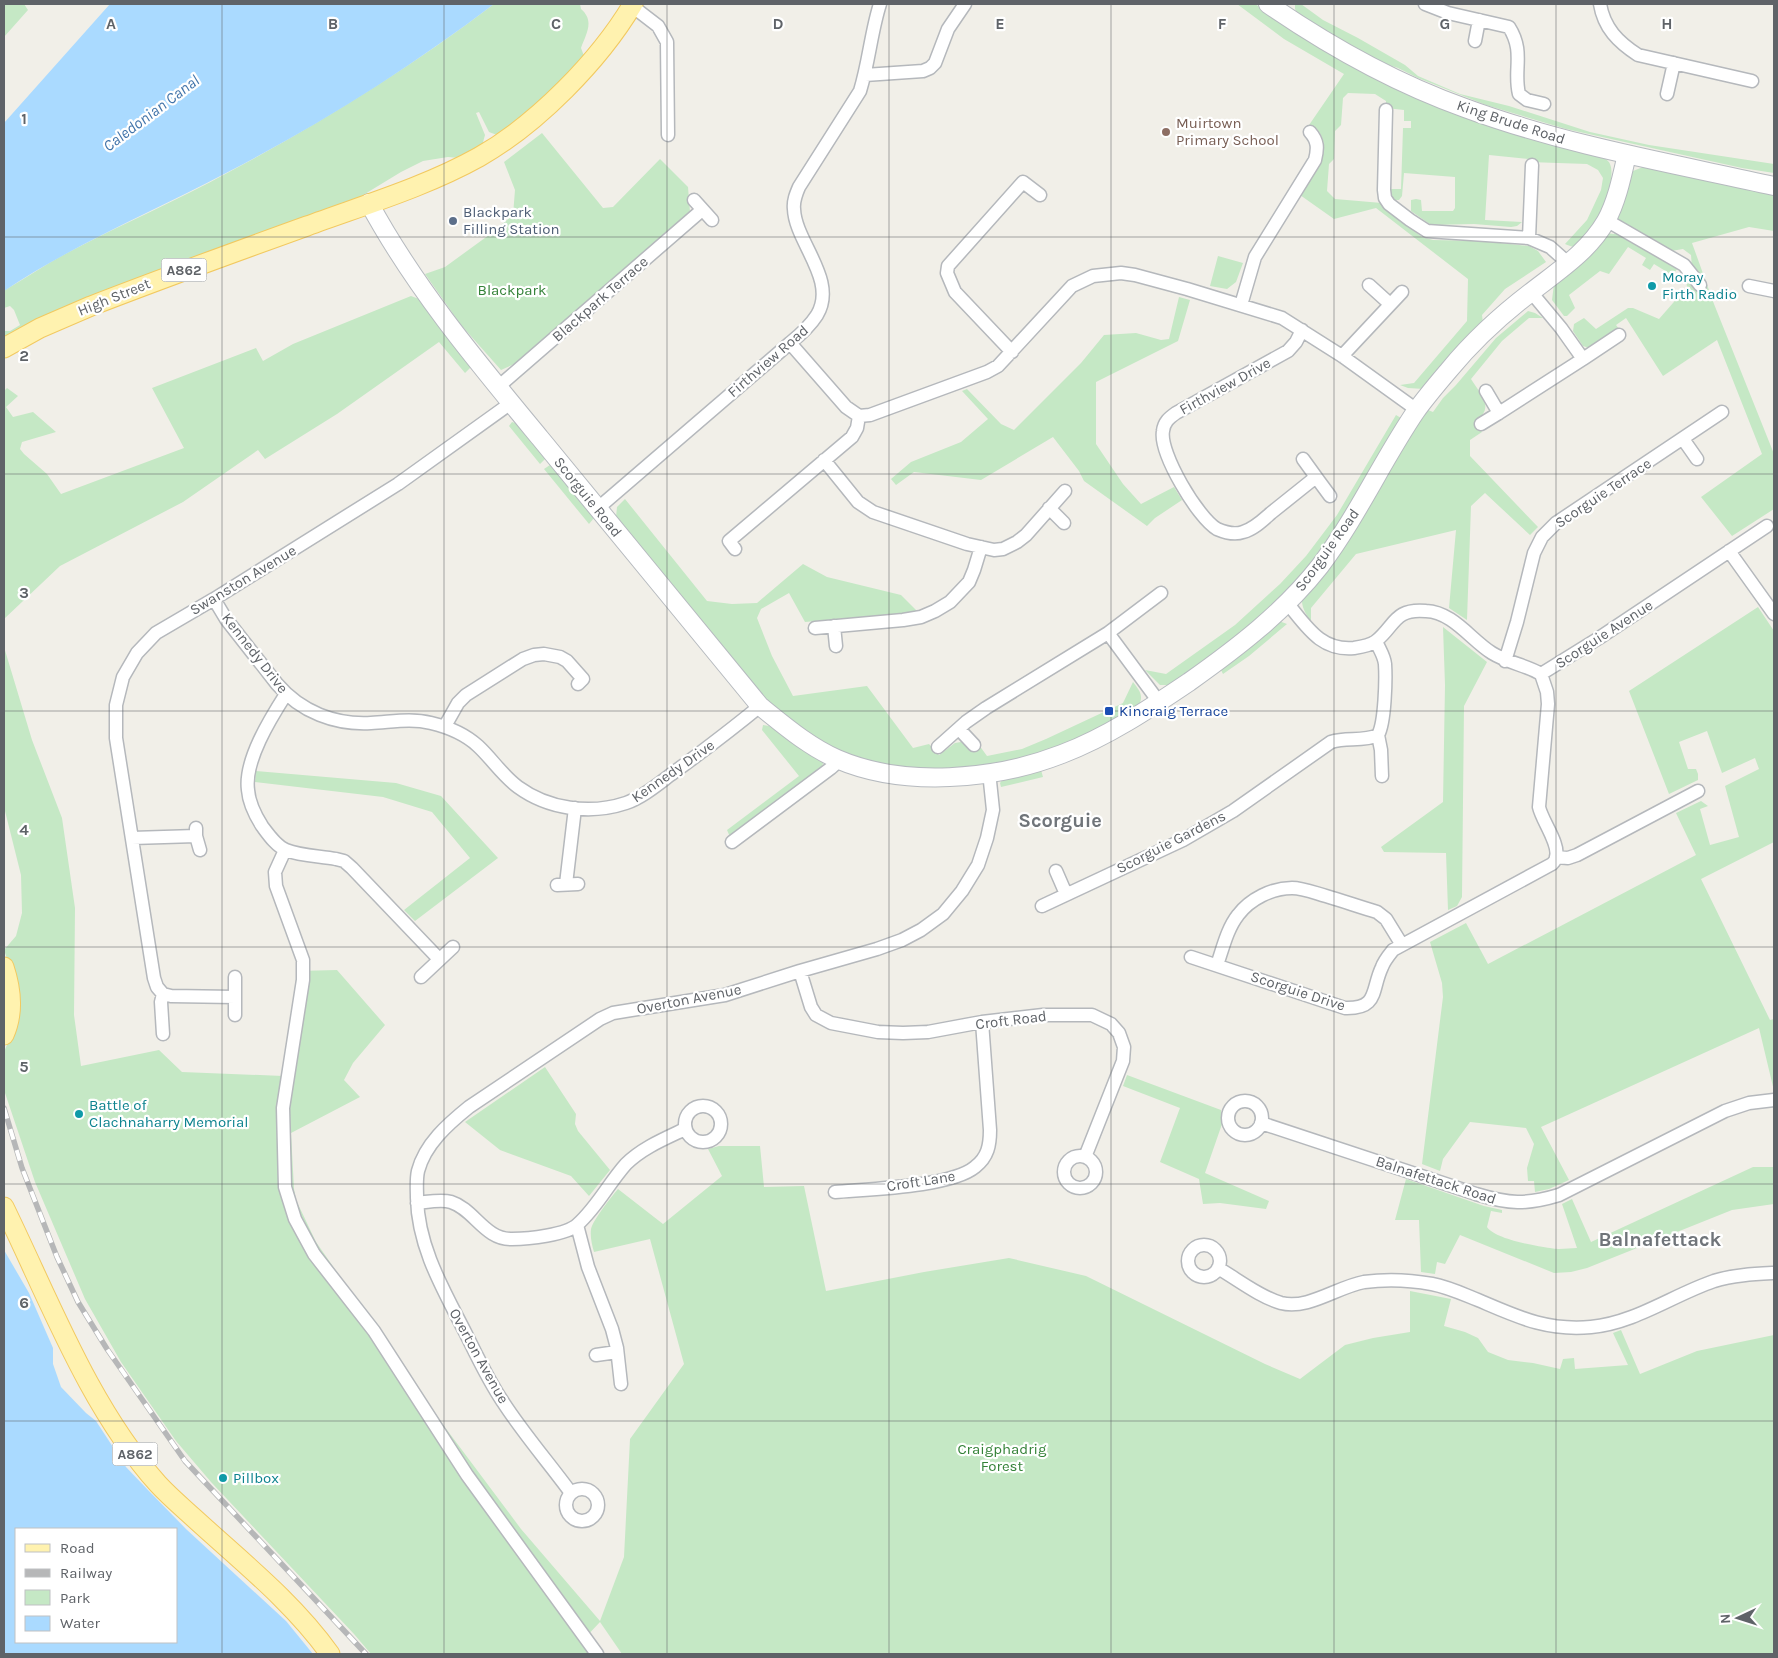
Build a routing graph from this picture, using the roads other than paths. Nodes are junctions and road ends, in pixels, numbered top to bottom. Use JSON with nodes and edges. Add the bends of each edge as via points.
{"nodes":[{"id":1,"x":880,"y":4,"type":"edge"},
{"id":2,"x":965,"y":4,"type":"edge"},
{"id":3,"x":1425,"y":4,"type":"edge"},
{"id":4,"x":1600,"y":4,"type":"edge"},
{"id":5,"x":632,"y":5,"type":"edge"},
{"id":6,"x":1276,"y":6,"type":"edge"},
{"id":7,"x":1479,"y":20,"type":"junction"},
{"id":8,"x":1475,"y":41,"type":"dead end"},
{"id":9,"x":1674,"y":64,"type":"junction"},
{"id":10,"x":865,"y":75,"type":"junction"},
{"id":11,"x":1752,"y":80,"type":"dead end"},
{"id":12,"x":1667,"y":94,"type":"dead end"},
{"id":13,"x":1544,"y":104,"type":"dead end"},
{"id":14,"x":1386,"y":110,"type":"dead end"},
{"id":15,"x":1310,"y":132,"type":"dead end"},
{"id":16,"x":668,"y":135,"type":"dead end"},
{"id":17,"x":1626,"y":154,"type":"junction"},
{"id":18,"x":1532,"y":165,"type":"dead end"},
{"id":19,"x":1774,"y":186,"type":"edge"},
{"id":20,"x":1040,"y":195,"type":"dead end"},
{"id":21,"x":369,"y":203,"type":"junction"},
{"id":22,"x":712,"y":220,"type":"dead end"},
{"id":23,"x":1606,"y":220,"type":"junction"},
{"id":24,"x":1529,"y":238,"type":"junction"},
{"id":25,"x":1569,"y":264,"type":"junction"},
{"id":26,"x":1368,"y":285,"type":"dead end"},
{"id":27,"x":1700,"y":285,"type":"dead end"},
{"id":28,"x":1749,"y":286,"type":"dead end"},
{"id":29,"x":1774,"y":291,"type":"edge"},
{"id":30,"x":1402,"y":292,"type":"dead end"},
{"id":31,"x":1531,"y":292,"type":"junction"},
{"id":32,"x":1390,"y":304,"type":"junction"},
{"id":33,"x":1240,"y":305,"type":"junction"},
{"id":34,"x":1302,"y":330,"type":"junction"},
{"id":35,"x":1619,"y":335,"type":"dead end"},
{"id":36,"x":790,"y":343,"type":"junction"},
{"id":37,"x":4,"y":348,"type":"edge"},
{"id":38,"x":1012,"y":352,"type":"junction"},
{"id":39,"x":1342,"y":356,"type":"junction"},
{"id":40,"x":1583,"y":359,"type":"junction"},
{"id":41,"x":498,"y":387,"type":"junction"},
{"id":42,"x":1486,"y":391,"type":"dead end"},
{"id":43,"x":511,"y":403,"type":"junction"},
{"id":44,"x":1417,"y":410,"type":"junction"},
{"id":45,"x":1722,"y":412,"type":"dead end"},
{"id":46,"x":1499,"y":413,"type":"junction"},
{"id":47,"x":859,"y":416,"type":"junction"},
{"id":48,"x":1481,"y":424,"type":"dead end"},
{"id":49,"x":1683,"y":439,"type":"junction"},
{"id":50,"x":1303,"y":459,"type":"dead end"},
{"id":51,"x":824,"y":460,"type":"junction"},
{"id":52,"x":1697,"y":460,"type":"dead end"},
{"id":53,"x":1316,"y":477,"type":"junction"},
{"id":54,"x":1065,"y":491,"type":"dead end"},
{"id":55,"x":1330,"y":496,"type":"dead end"},
{"id":56,"x":597,"y":508,"type":"junction"},
{"id":57,"x":1049,"y":508,"type":"junction"},
{"id":58,"x":1064,"y":522,"type":"dead end"},
{"id":59,"x":1767,"y":526,"type":"dead end"},
{"id":60,"x":981,"y":547,"type":"junction"},
{"id":61,"x":735,"y":549,"type":"dead end"},
{"id":62,"x":1729,"y":551,"type":"junction"},
{"id":63,"x":1161,"y":593,"type":"dead end"},
{"id":64,"x":214,"y":599,"type":"junction"},
{"id":65,"x":1288,"y":604,"type":"junction"},
{"id":66,"x":1774,"y":614,"type":"edge"},
{"id":67,"x":834,"y":626,"type":"junction"},
{"id":68,"x":815,"y":628,"type":"dead end"},
{"id":69,"x":1108,"y":633,"type":"junction"},
{"id":70,"x":1376,"y":641,"type":"junction"},
{"id":71,"x":836,"y":646,"type":"dead end"},
{"id":72,"x":1504,"y":661,"type":"junction"},
{"id":73,"x":1542,"y":674,"type":"junction"},
{"id":74,"x":578,"y":684,"type":"dead end"},
{"id":75,"x":286,"y":694,"type":"junction"},
{"id":76,"x":1159,"y":702,"type":"junction"},
{"id":77,"x":760,"y":706,"type":"junction"},
{"id":78,"x":445,"y":726,"type":"junction"},
{"id":79,"x":959,"y":729,"type":"junction"},
{"id":80,"x":1378,"y":736,"type":"junction"},
{"id":81,"x":974,"y":745,"type":"dead end"},
{"id":82,"x":938,"y":748,"type":"dead end"},
{"id":83,"x":840,"y":760,"type":"junction"},
{"id":84,"x":989,"y":772,"type":"junction"},
{"id":85,"x":1382,"y":776,"type":"dead end"},
{"id":86,"x":1698,"y":791,"type":"dead end"},
{"id":87,"x":575,"y":808,"type":"junction"},
{"id":88,"x":132,"y":838,"type":"junction"},
{"id":89,"x":732,"y":842,"type":"dead end"},
{"id":90,"x":200,"y":850,"type":"dead end"},
{"id":91,"x":285,"y":850,"type":"junction"},
{"id":92,"x":1556,"y":857,"type":"junction"},
{"id":93,"x":1056,"y":871,"type":"dead end"},
{"id":94,"x":567,"y":884,"type":"dead end"},
{"id":95,"x":1066,"y":894,"type":"junction"},
{"id":96,"x":1042,"y":906,"type":"dead end"},
{"id":97,"x":1402,"y":945,"type":"junction"},
{"id":98,"x":453,"y":947,"type":"dead end"},
{"id":99,"x":1192,"y":957,"type":"dead end"},
{"id":100,"x":439,"y":960,"type":"junction"},
{"id":101,"x":1217,"y":965,"type":"junction"},
{"id":102,"x":4,"y":966,"type":"edge"},
{"id":103,"x":800,"y":971,"type":"junction"},
{"id":104,"x":235,"y":977,"type":"dead end"},
{"id":105,"x":421,"y":977,"type":"dead end"},
{"id":106,"x":163,"y":994,"type":"junction"},
{"id":107,"x":236,"y":997,"type":"junction"},
{"id":108,"x":236,"y":1015,"type":"dead end"},
{"id":109,"x":982,"y":1022,"type":"junction"},
{"id":110,"x":4,"y":1034,"type":"edge"},
{"id":111,"x":163,"y":1034,"type":"dead end"},
{"id":112,"x":1774,"y":1100,"type":"edge"},
{"id":113,"x":1261,"y":1123,"type":"dead end"},
{"id":114,"x":685,"y":1129,"type":"dead end"},
{"id":115,"x":1085,"y":1157,"type":"dead end"},
{"id":116,"x":835,"y":1192,"type":"dead end"},
{"id":117,"x":417,"y":1203,"type":"junction"},
{"id":118,"x":4,"y":1207,"type":"edge"},
{"id":119,"x":577,"y":1225,"type":"junction"},
{"id":120,"x":1218,"y":1268,"type":"dead end"},
{"id":121,"x":1774,"y":1273,"type":"edge"},
{"id":122,"x":618,"y":1352,"type":"junction"},
{"id":123,"x":596,"y":1355,"type":"dead end"},
{"id":124,"x":621,"y":1384,"type":"dead end"},
{"id":125,"x":571,"y":1493,"type":"dead end"},
{"id":126,"x":330,"y":1654,"type":"edge"},
{"id":127,"x":597,"y":1654,"type":"edge"}],
"edges":[{"from":1,"to":10,"type":"street","name":"Firthview Road"},
{"from":2,"to":10,"type":"street","via":[[948,29],[930,68]]},
{"from":3,"to":7,"type":"street"},
{"from":4,"to":9,"type":"street","via":[[1610,32],[1625,46],[1638,55]]},
{"from":5,"to":16,"type":"street","via":[[658,26],[666,42]]},
{"from":5,"to":21,"type":"main road","number":"A862","via":[[580,72],[534,117],[503,141],[461,166]]},
{"from":6,"to":17,"type":"street","name":"King Brude Road","via":[[1357,59],[1463,108],[1556,137]]},
{"from":7,"to":8,"type":"street"},
{"from":7,"to":13,"type":"street","via":[[1509,27],[1519,56],[1519,94],[1527,100]]},
{"from":9,"to":11,"type":"street"},
{"from":9,"to":12,"type":"street"},
{"from":10,"to":36,"type":"street","name":"Firthview Road","via":[[853,104],[794,199],[797,222],[820,276],[823,298],[818,314]]},
{"from":14,"to":24,"type":"street","via":[[1384,190],[1389,204],[1427,231]]},
{"from":15,"to":33,"type":"street","via":[[1318,148],[1315,160],[1255,257]]},
{"from":17,"to":19,"type":"street","name":"King Brude Road"},
{"from":17,"to":23,"type":"street","name":"Scorguie Road"},
{"from":18,"to":24,"type":"street"},
{"from":20,"to":38,"type":"street","via":[[1023,182],[948,266],[947,272],[955,292]]},
{"from":21,"to":37,"type":"main road","name":"High Street","number":"A862","via":[[91,306]]},
{"from":21,"to":41,"type":"street","name":"Scorguie Road","via":[[386,234],[438,310]]},
{"from":22,"to":41,"type":"street","name":"Blackpark Terrace","via":[[698,205]]},
{"from":23,"to":25,"type":"street","name":"Scorguie Road","via":[[1590,243]]},
{"from":23,"to":27,"type":"street","via":[[1684,265]]},
{"from":24,"to":25,"type":"street","via":[[1550,247]]},
{"from":25,"to":31,"type":"street","name":"Scorguie Road"},
{"from":26,"to":32,"type":"street"},
{"from":28,"to":29,"type":"street"},
{"from":30,"to":32,"type":"street"},
{"from":31,"to":40,"type":"street"},
{"from":31,"to":44,"type":"street","name":"Scorguie Road","via":[[1474,341]]},
{"from":32,"to":39,"type":"street"},
{"from":33,"to":34,"type":"street","via":[[1282,318]]},
{"from":33,"to":38,"type":"street","via":[[1135,275],[1093,276],[1072,286]]},
{"from":34,"to":39,"type":"street"},
{"from":34,"to":53,"type":"street","name":"Firthview Drive","via":[[1288,351],[1171,416],[1163,429],[1162,439],[1182,487],[1205,517],[1216,528],[1228,533],[1242,533],[1254,526]]},
{"from":35,"to":40,"type":"street"},
{"from":36,"to":47,"type":"street","via":[[846,407]]},
{"from":36,"to":56,"type":"street","name":"Firthview Road"},
{"from":38,"to":47,"type":"street","via":[[987,372],[870,416]]},
{"from":39,"to":44,"type":"street"},
{"from":40,"to":46,"type":"street"},
{"from":41,"to":43,"type":"street","name":"Scorguie Road"},
{"from":42,"to":46,"type":"street"},
{"from":43,"to":56,"type":"street","name":"Scorguie Road"},
{"from":43,"to":64,"type":"street","name":"Swanston Avenue","via":[[398,484]]},
{"from":44,"to":65,"type":"street","name":"Scorguie Road","via":[[1349,523],[1320,566]]},
{"from":45,"to":49,"type":"street","name":"Scorguie Terrace"},
{"from":46,"to":48,"type":"street"},
{"from":47,"to":51,"type":"street","via":[[852,437]]},
{"from":49,"to":52,"type":"street"},
{"from":49,"to":72,"type":"street","name":"Scorguie Terrace","via":[[1556,523],[1542,537],[1534,553]]},
{"from":50,"to":53,"type":"street"},
{"from":51,"to":60,"type":"street","via":[[858,502],[873,512]]},
{"from":51,"to":61,"type":"street","via":[[729,541]]},
{"from":53,"to":55,"type":"street"},
{"from":54,"to":57,"type":"street"},
{"from":56,"to":77,"type":"street","name":"Scorguie Road"},
{"from":57,"to":58,"type":"street"},
{"from":57,"to":60,"type":"street","via":[[1026,535],[1010,546],[994,550]]},
{"from":59,"to":62,"type":"street","name":"Scorguie Avenue"},
{"from":60,"to":67,"type":"street","via":[[969,582],[950,602],[935,611],[903,620]]},
{"from":62,"to":66,"type":"street"},
{"from":62,"to":73,"type":"street","name":"Scorguie Avenue"},
{"from":63,"to":69,"type":"street"},
{"from":64,"to":75,"type":"street","name":"Kennedy Drive"},
{"from":64,"to":88,"type":"street","name":"Swanston Avenue","via":[[156,633],[137,653],[123,677],[116,704],[116,738]]},
{"from":65,"to":70,"type":"street","via":[[1315,636],[1328,644],[1342,649]]},
{"from":65,"to":76,"type":"street","name":"Scorguie Road","via":[[1216,662]]},
{"from":67,"to":68,"type":"street"},
{"from":67,"to":71,"type":"street"},
{"from":69,"to":76,"type":"street"},
{"from":69,"to":79,"type":"street","via":[[986,708]]},
{"from":70,"to":72,"type":"street","name":"Scorguie Avenue","via":[[1401,615],[1426,610],[1453,621]]},
{"from":70,"to":80,"type":"street","via":[[1384,663],[1383,722]]},
{"from":72,"to":73,"type":"street","name":"Scorguie Avenue"},
{"from":73,"to":92,"type":"street","via":[[1548,704],[1539,808],[1554,841]]},
{"from":74,"to":78,"type":"street","via":[[583,679],[567,661],[552,655],[534,655],[466,695]]},
{"from":75,"to":78,"type":"street","name":"Kennedy Drive","via":[[300,706],[337,720],[356,723],[419,720]]},
{"from":75,"to":91,"type":"street","via":[[257,748],[247,780],[256,817]]},
{"from":76,"to":84,"type":"street","name":"Scorguie Road","via":[[1110,732],[1064,753]]},
{"from":77,"to":83,"type":"street","name":"Scorguie Road","via":[[796,736]]},
{"from":77,"to":87,"type":"street","name":"Kennedy Drive","via":[[646,793],[608,808]]},
{"from":78,"to":87,"type":"street","name":"Kennedy Drive","via":[[478,746],[505,776],[533,797]]},
{"from":79,"to":81,"type":"street"},
{"from":79,"to":82,"type":"street"},
{"from":80,"to":85,"type":"street"},
{"from":80,"to":95,"type":"street","name":"Scorguie Gardens","via":[[1331,742],[1233,810],[1183,840]]},
{"from":83,"to":84,"type":"street","name":"Scorguie Road","via":[[870,769],[916,776],[948,777]]},
{"from":83,"to":89,"type":"street"},
{"from":84,"to":103,"type":"street","name":"Overton Avenue","via":[[993,810],[987,838],[978,865],[943,914],[902,940]]},
{"from":86,"to":92,"type":"street","via":[[1577,855]]},
{"from":87,"to":94,"type":"street"},
{"from":88,"to":90,"type":"street","via":[[196,832]]},
{"from":88,"to":106,"type":"street","name":"Swanston Avenue","via":[[154,978]]},
{"from":91,"to":100,"type":"street","via":[[344,862]]},
{"from":91,"to":127,"type":"street","via":[[276,872],[276,886],[303,960],[304,980],[283,1108],[285,1187],[295,1220],[314,1254],[374,1331],[467,1475]]},
{"from":92,"to":97,"type":"street","name":"Scorguie Drive","via":[[1544,869]]},
{"from":93,"to":95,"type":"street"},
{"from":95,"to":96,"type":"street","name":"Scorguie Gardens"},
{"from":97,"to":101,"type":"street","name":"Scorguie Drive","via":[[1393,950],[1382,967],[1367,1005],[1357,1008],[1346,1008]]},
{"from":97,"to":101,"type":"street","via":[[1386,918],[1378,912],[1307,890],[1277,889],[1262,895],[1238,914],[1229,929]]},
{"from":98,"to":100,"type":"street"},
{"from":99,"to":101,"type":"street","name":"Scorguie Drive"},
{"from":100,"to":105,"type":"street"},
{"from":102,"to":110,"type":"main road","via":[[11,998]]},
{"from":103,"to":109,"type":"street","name":"Croft Road","via":[[811,1007],[816,1015],[831,1023],[903,1033]]},
{"from":103,"to":117,"type":"street","name":"Overton Avenue","via":[[726,995],[613,1013],[600,1018],[449,1124],[434,1140],[418,1171]]},
{"from":104,"to":107,"type":"street"},
{"from":106,"to":107,"type":"street"},
{"from":106,"to":111,"type":"street","name":"Swanston Avenue"},
{"from":107,"to":108,"type":"street"},
{"from":109,"to":115,"type":"street","name":"Croft Road","via":[[1043,1015],[1092,1015],[1111,1024],[1119,1033],[1124,1046],[1123,1061]]},
{"from":109,"to":116,"type":"street","name":"Croft Lane","via":[[990,1130],[990,1145],[984,1157],[975,1167],[952,1178]]},
{"from":112,"to":113,"type":"street","name":"Balnafettack Road","via":[[1749,1103],[1725,1111],[1559,1195],[1517,1203],[1476,1194]]},
{"from":114,"to":119,"type":"street","via":[[637,1155]]},
{"from":117,"to":119,"type":"street","via":[[451,1202],[502,1239],[536,1237]]},
{"from":117,"to":125,"type":"street","name":"Overton Avenue","via":[[419,1223],[434,1272],[490,1382]]},
{"from":118,"to":126,"type":"main road","number":"A862","via":[[69,1345],[116,1430],[158,1485],[279,1595]]},
{"from":119,"to":122,"type":"street"},
{"from":120,"to":121,"type":"street","via":[[1282,1304],[1300,1303],[1364,1282],[1408,1281],[1452,1289],[1525,1320],[1570,1328],[1612,1323],[1716,1280]]},
{"from":122,"to":123,"type":"street"},
{"from":122,"to":124,"type":"street"}]}
